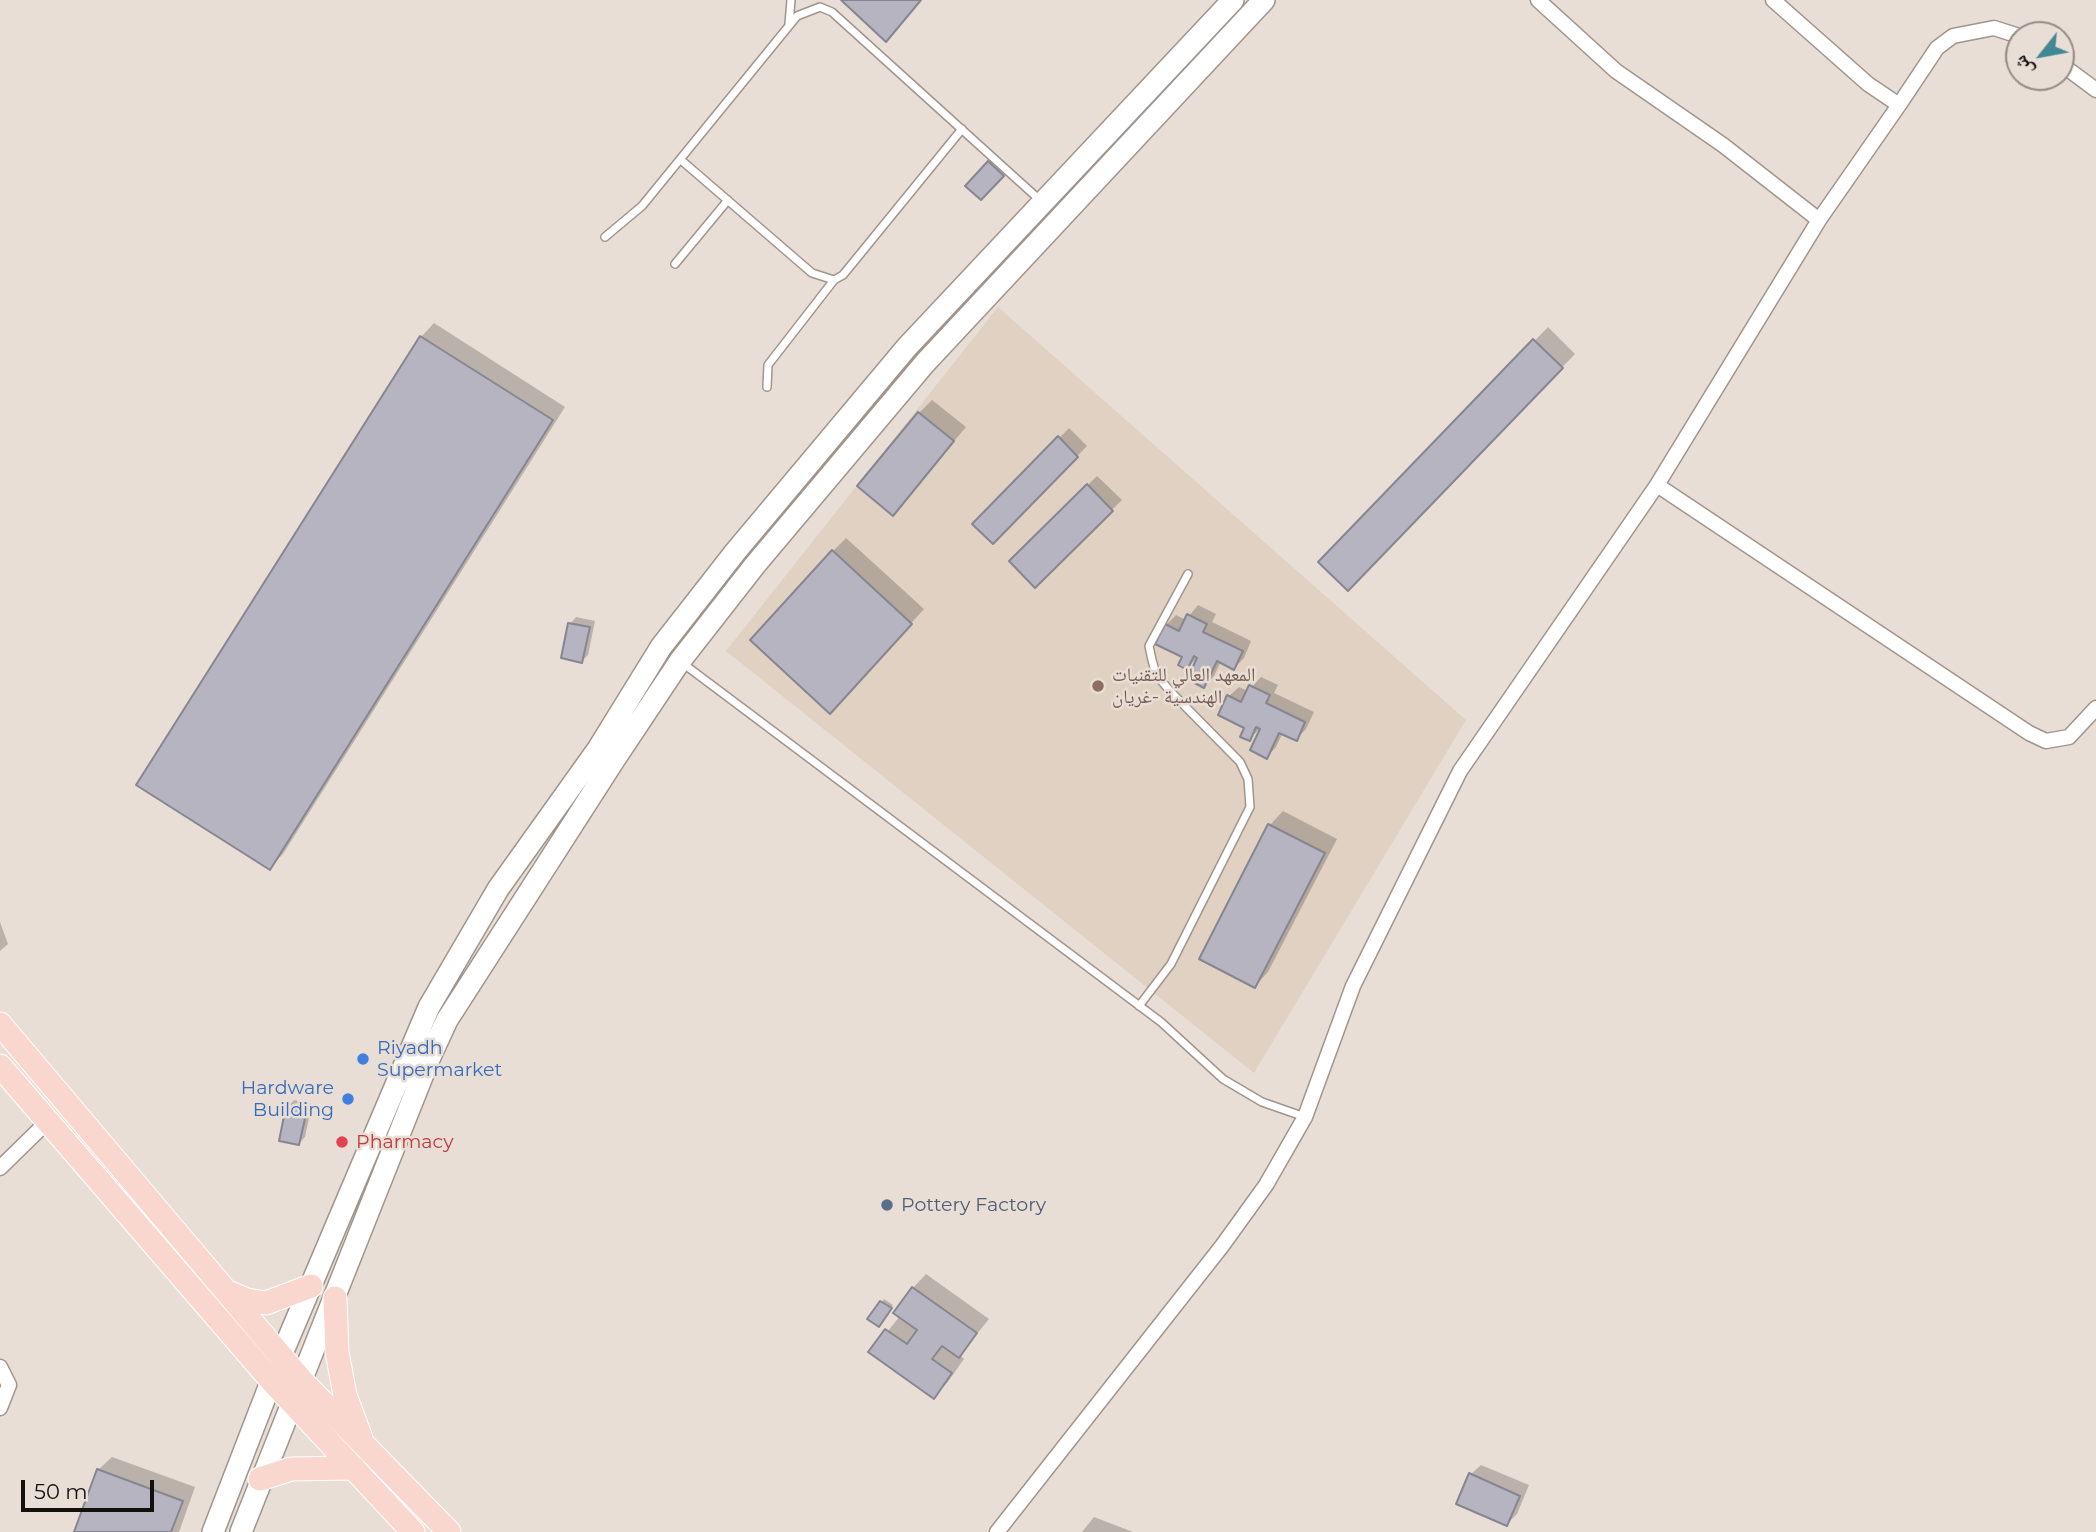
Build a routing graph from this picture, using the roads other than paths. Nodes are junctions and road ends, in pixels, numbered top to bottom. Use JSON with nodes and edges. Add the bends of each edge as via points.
{"nodes":[{"id":1,"x":791,"y":0,"type":"edge"},
{"id":2,"x":818,"y":0,"type":"edge"},
{"id":3,"x":1233,"y":0,"type":"edge"},
{"id":4,"x":1264,"y":0,"type":"edge"},
{"id":5,"x":1538,"y":0,"type":"edge"},
{"id":6,"x":1773,"y":0,"type":"edge"},
{"id":7,"x":832,"y":12,"type":"junction"},
{"id":8,"x":789,"y":24,"type":"junction"},
{"id":9,"x":2005,"y":32,"type":"edge"},
{"id":10,"x":2075,"y":74,"type":"edge"},
{"id":11,"x":2096,"y":90,"type":"edge"},
{"id":12,"x":1899,"y":105,"type":"junction"},
{"id":13,"x":962,"y":129,"type":"junction"},
{"id":14,"x":681,"y":160,"type":"junction"},
{"id":15,"x":727,"y":200,"type":"junction"},
{"id":16,"x":1043,"y":203,"type":"junction"},
{"id":17,"x":1819,"y":219,"type":"junction"},
{"id":18,"x":1014,"y":234,"type":"junction"},
{"id":19,"x":605,"y":237,"type":"dead end"},
{"id":20,"x":1030,"y":251,"type":"junction"},
{"id":21,"x":675,"y":264,"type":"dead end"},
{"id":22,"x":834,"y":280,"type":"junction"},
{"id":23,"x":767,"y":387,"type":"dead end"},
{"id":24,"x":1657,"y":485,"type":"junction"},
{"id":25,"x":1188,"y":574,"type":"dead end"},
{"id":26,"x":661,"y":647,"type":"junction"},
{"id":27,"x":680,"y":661,"type":"junction"},
{"id":28,"x":2096,"y":708,"type":"edge"},
{"id":29,"x":606,"y":754,"type":"junction"},
{"id":30,"x":1139,"y":1006,"type":"junction"},
{"id":31,"x":429,"y":1007,"type":"junction"},
{"id":32,"x":447,"y":1020,"type":"junction"},
{"id":33,"x":0,"y":1024,"type":"edge"},
{"id":34,"x":0,"y":1066,"type":"edge"},
{"id":35,"x":1306,"y":1117,"type":"junction"},
{"id":36,"x":47,"y":1122,"type":"junction"},
{"id":37,"x":0,"y":1168,"type":"edge"},
{"id":38,"x":311,"y":1286,"type":"junction"},
{"id":39,"x":226,"y":1290,"type":"junction"},
{"id":40,"x":335,"y":1298,"type":"junction"},
{"id":41,"x":281,"y":1356,"type":"junction"},
{"id":42,"x":0,"y":1367,"type":"edge"},
{"id":43,"x":271,"y":1380,"type":"junction"},
{"id":44,"x":302,"y":1381,"type":"junction"},
{"id":45,"x":291,"y":1402,"type":"junction"},
{"id":46,"x":0,"y":1408,"type":"edge"},
{"id":47,"x":359,"y":1458,"type":"junction"},
{"id":48,"x":260,"y":1479,"type":"junction"},
{"id":49,"x":213,"y":1532,"type":"edge"},
{"id":50,"x":240,"y":1532,"type":"edge"},
{"id":51,"x":413,"y":1532,"type":"edge"},
{"id":52,"x":449,"y":1532,"type":"edge"},
{"id":53,"x":997,"y":1532,"type":"edge"}],
"edges":[{"from":1,"to":8,"type":"lane"},
{"from":2,"to":7,"type":"lane"},
{"from":3,"to":16,"type":"main road"},
{"from":4,"to":20,"type":"main road"},
{"from":5,"to":17,"type":"street","via":[[1616,71]]},
{"from":6,"to":12,"type":"street","via":[[1868,84]]},
{"from":7,"to":8,"type":"lane","via":[[812,8]]},
{"from":7,"to":13,"type":"lane"},
{"from":8,"to":14,"type":"lane"},
{"from":9,"to":12,"type":"street","via":[[1994,28],[1953,36],[1937,48]]},
{"from":10,"to":11,"type":"street"},
{"from":12,"to":17,"type":"street"},
{"from":13,"to":16,"type":"lane"},
{"from":13,"to":22,"type":"lane","via":[[843,275]]},
{"from":14,"to":15,"type":"lane"},
{"from":14,"to":19,"type":"lane","via":[[642,206]]},
{"from":15,"to":21,"type":"lane"},
{"from":15,"to":22,"type":"lane","via":[[812,273]]},
{"from":16,"to":18,"type":"main road"},
{"from":17,"to":24,"type":"street"},
{"from":18,"to":20,"type":"main road"},
{"from":18,"to":26,"type":"main road","via":[[907,347]]},
{"from":20,"to":27,"type":"main road","via":[[925,363]]},
{"from":22,"to":23,"type":"lane","via":[[768,365]]},
{"from":24,"to":28,"type":"street","via":[[2029,733],[2046,741],[2069,737]]},
{"from":24,"to":35,"type":"street","via":[[1460,771],[1353,986]]},
{"from":25,"to":30,"type":"lane","via":[[1149,646],[1152,660],[1169,690],[1240,762],[1248,779],[1250,807],[1171,964]]},
{"from":26,"to":27,"type":"lane"},
{"from":26,"to":29,"type":"main road"},
{"from":27,"to":29,"type":"main road"},
{"from":27,"to":30,"type":"lane"},
{"from":29,"to":31,"type":"main road","via":[[498,889]]},
{"from":29,"to":32,"type":"main road"},
{"from":30,"to":35,"type":"lane","via":[[1223,1079],[1262,1102]]},
{"from":31,"to":32,"type":"main road"},
{"from":31,"to":38,"type":"main road"},
{"from":32,"to":40,"type":"main road"},
{"from":33,"to":39,"type":"main road"},
{"from":34,"to":36,"type":"main road"},
{"from":35,"to":53,"type":"street","via":[[1266,1185],[1222,1246]]},
{"from":36,"to":37,"type":"street"},
{"from":36,"to":43,"type":"main road"},
{"from":38,"to":39,"type":"main road","via":[[266,1303]]},
{"from":38,"to":41,"type":"main road"},
{"from":39,"to":41,"type":"main road"},
{"from":40,"to":44,"type":"main road"},
{"from":40,"to":47,"type":"main road","via":[[337,1352]]},
{"from":41,"to":43,"type":"main road"},
{"from":41,"to":44,"type":"main road"},
{"from":42,"to":46,"type":"street","via":[[9,1385]]},
{"from":43,"to":45,"type":"main road"},
{"from":43,"to":49,"type":"main road"},
{"from":44,"to":45,"type":"main road"},
{"from":44,"to":47,"type":"main road"},
{"from":45,"to":47,"type":"main road"},
{"from":45,"to":48,"type":"main road"},
{"from":47,"to":48,"type":"main road"},
{"from":47,"to":51,"type":"main road"},
{"from":47,"to":52,"type":"main road"},
{"from":48,"to":50,"type":"main road"}]}
